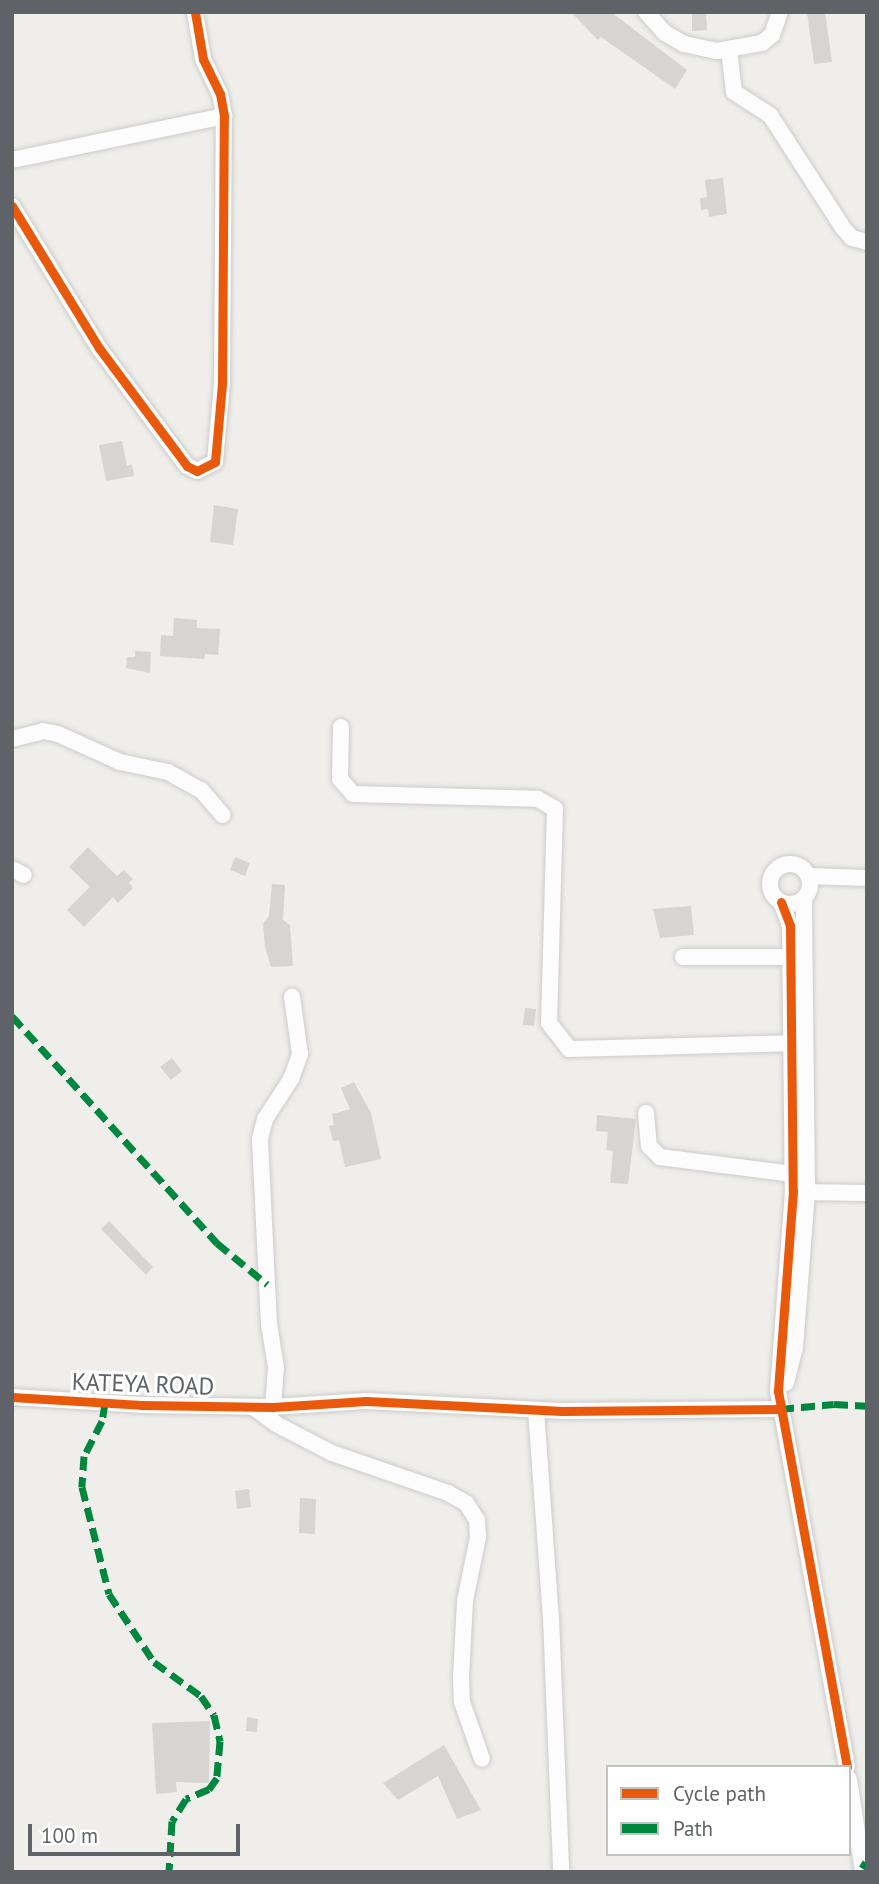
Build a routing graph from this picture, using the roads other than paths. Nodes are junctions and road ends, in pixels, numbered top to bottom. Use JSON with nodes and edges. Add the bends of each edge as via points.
{"nodes":[{"id":1,"x":195,"y":12,"type":"edge"},
{"id":2,"x":646,"y":12,"type":"edge"},
{"id":3,"x":780,"y":12,"type":"edge"},
{"id":4,"x":729,"y":50,"type":"junction"},
{"id":5,"x":224,"y":116,"type":"junction"},
{"id":6,"x":12,"y":160,"type":"edge"},
{"id":7,"x":12,"y":206,"type":"edge"},
{"id":8,"x":867,"y":243,"type":"edge"},
{"id":9,"x":341,"y":727,"type":"dead end"},
{"id":10,"x":12,"y":739,"type":"edge"},
{"id":11,"x":223,"y":815,"type":"dead end"},
{"id":12,"x":808,"y":876,"type":"junction"},
{"id":13,"x":867,"y":878,"type":"edge"},
{"id":14,"x":804,"y":898,"type":"junction"},
{"id":15,"x":781,"y":902,"type":"junction"},
{"id":16,"x":682,"y":957,"type":"dead end"},
{"id":17,"x":798,"y":958,"type":"junction"},
{"id":18,"x":292,"y":997,"type":"dead end"},
{"id":19,"x":792,"y":1044,"type":"junction"},
{"id":20,"x":646,"y":1113,"type":"dead end"},
{"id":21,"x":793,"y":1174,"type":"junction"},
{"id":22,"x":800,"y":1192,"type":"junction"},
{"id":23,"x":867,"y":1193,"type":"edge"},
{"id":24,"x":12,"y":1397,"type":"edge"},
{"id":25,"x":253,"y":1407,"type":"junction"},
{"id":26,"x":273,"y":1407,"type":"junction"},
{"id":27,"x":780,"y":1409,"type":"junction"},
{"id":28,"x":536,"y":1410,"type":"junction"},
{"id":29,"x":482,"y":1759,"type":"dead end"},
{"id":30,"x":848,"y":1765,"type":"edge"},
{"id":31,"x":851,"y":1792,"type":"edge"},
{"id":32,"x":561,"y":1872,"type":"edge"},
{"id":33,"x":863,"y":1872,"type":"edge"}],
"edges":[{"from":1,"to":5,"type":"street","via":[[204,60],[220,94]]},
{"from":2,"to":4,"type":"street","via":[[665,33],[684,44]]},
{"from":3,"to":4,"type":"street","via":[[772,35],[762,43]]},
{"from":4,"to":8,"type":"street","via":[[734,92],[770,115],[843,228],[852,238]]},
{"from":5,"to":6,"type":"street"},
{"from":5,"to":7,"type":"street","via":[[222,383],[215,462],[205,469],[187,466],[146,414],[99,348]]},
{"from":9,"to":19,"type":"street","via":[[340,779],[353,794],[538,799],[555,809],[550,1023],[569,1049]]},
{"from":10,"to":11,"type":"street","via":[[43,731],[58,734],[120,762],[168,772],[201,790]]},
{"from":12,"to":13,"type":"street"},
{"from":12,"to":14,"type":"street"},
{"from":12,"to":15,"type":"street","via":[[796,865],[779,868],[770,884]]},
{"from":14,"to":15,"type":"street","via":[[796,903]]},
{"from":14,"to":17,"type":"street"},
{"from":15,"to":17,"type":"street"},
{"from":16,"to":17,"type":"street"},
{"from":17,"to":19,"type":"street"},
{"from":17,"to":22,"type":"street"},
{"from":18,"to":26,"type":"street","via":[[300,1054],[291,1079],[265,1119],[260,1139],[269,1324],[276,1367]]},
{"from":19,"to":21,"type":"street"},
{"from":20,"to":21,"type":"street","via":[[649,1146],[660,1157]]},
{"from":21,"to":22,"type":"street"},
{"from":22,"to":23,"type":"street"},
{"from":22,"to":27,"type":"street","via":[[778,1391]]},
{"from":22,"to":27,"type":"street","via":[[795,1348]]},
{"from":24,"to":25,"type":"street","name":"KATEYA ROAD"},
{"from":25,"to":26,"type":"street","name":"KATEYA ROAD"},
{"from":25,"to":29,"type":"street","via":[[332,1453],[466,1503],[477,1520],[478,1538],[465,1601],[462,1702]]},
{"from":26,"to":28,"type":"street","name":"KATEYA ROAD","via":[[366,1401]]},
{"from":27,"to":28,"type":"street","name":"KATEYA ROAD"},
{"from":27,"to":30,"type":"street"},
{"from":28,"to":32,"type":"street"},
{"from":31,"to":33,"type":"street"}]}
